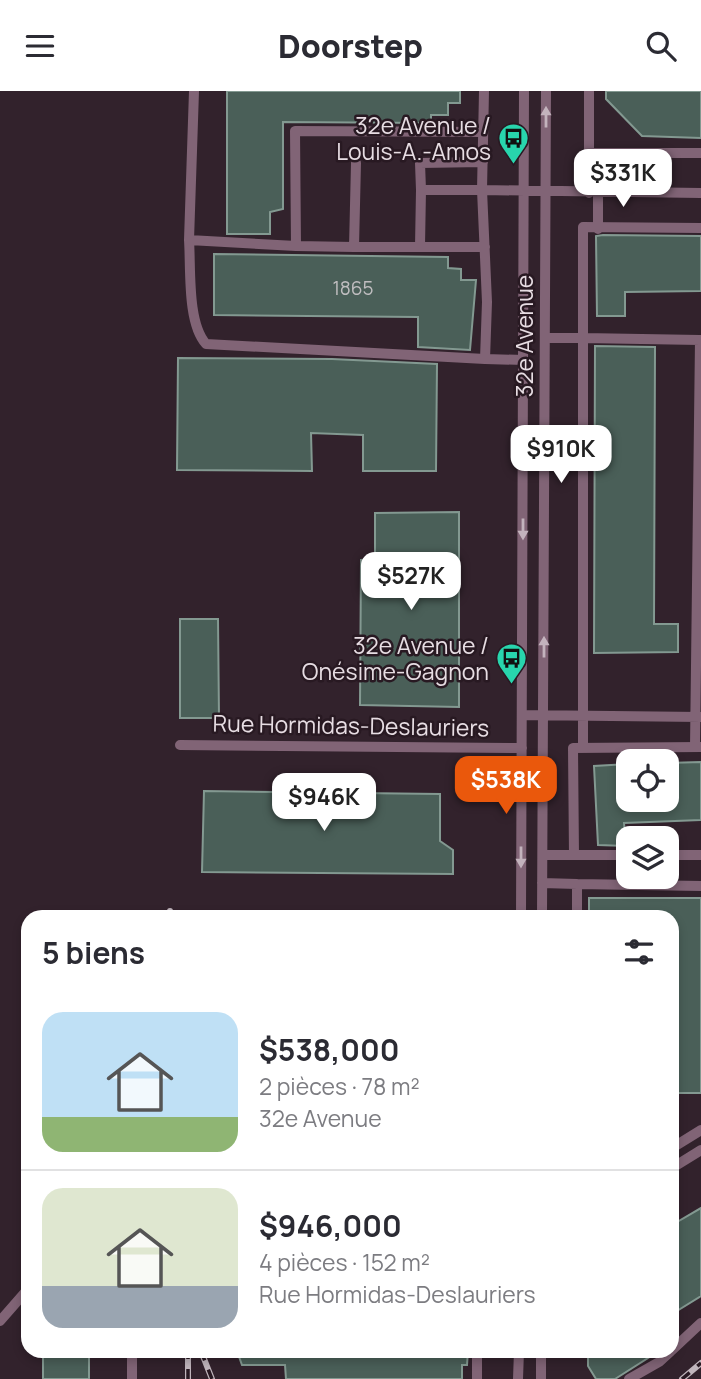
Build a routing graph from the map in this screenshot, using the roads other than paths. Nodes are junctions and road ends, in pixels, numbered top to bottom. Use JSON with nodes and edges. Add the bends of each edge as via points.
{"nodes":[{"id":1,"x":194,"y":91,"type":"edge"},
{"id":2,"x":484,"y":91,"type":"edge"},
{"id":3,"x":524,"y":91,"type":"edge"},
{"id":4,"x":547,"y":91,"type":"edge"},
{"id":5,"x":589,"y":91,"type":"edge"},
{"id":6,"x":483,"y":132,"type":"junction"},
{"id":7,"x":589,"y":153,"type":"junction"},
{"id":8,"x":701,"y":153,"type":"edge"},
{"id":9,"x":483,"y":162,"type":"junction"},
{"id":10,"x":356,"y":163,"type":"dead end"},
{"id":11,"x":421,"y":190,"type":"junction"},
{"id":12,"x":482,"y":190,"type":"junction"},
{"id":13,"x":524,"y":191,"type":"junction"},
{"id":14,"x":546,"y":192,"type":"junction"},
{"id":15,"x":593,"y":193,"type":"junction"},
{"id":16,"x":701,"y":193,"type":"edge"},
{"id":17,"x":701,"y":228,"type":"edge"},
{"id":18,"x":598,"y":229,"type":"junction"},
{"id":19,"x":189,"y":240,"type":"junction"},
{"id":20,"x":296,"y":246,"type":"junction"},
{"id":21,"x":354,"y":247,"type":"junction"},
{"id":22,"x":420,"y":247,"type":"junction"},
{"id":23,"x":485,"y":247,"type":"junction"},
{"id":24,"x":546,"y":338,"type":"junction"},
{"id":25,"x":583,"y":338,"type":"junction"},
{"id":26,"x":700,"y":340,"type":"edge"},
{"id":27,"x":485,"y":359,"type":"junction"},
{"id":28,"x":524,"y":360,"type":"junction"},
{"id":29,"x":522,"y":715,"type":"junction"},
{"id":30,"x":544,"y":716,"type":"junction"},
{"id":31,"x":583,"y":716,"type":"junction"},
{"id":32,"x":698,"y":717,"type":"edge"},
{"id":33,"x":180,"y":745,"type":"dead end"},
{"id":34,"x":698,"y":747,"type":"edge"},
{"id":35,"x":522,"y":748,"type":"junction"},
{"id":36,"x":583,"y":748,"type":"junction"},
{"id":37,"x":543,"y":855,"type":"junction"},
{"id":38,"x":574,"y":855,"type":"junction"},
{"id":39,"x":616,"y":855,"type":"edge"},
{"id":40,"x":679,"y":855,"type":"edge"},
{"id":41,"x":701,"y":855,"type":"edge"},
{"id":42,"x":542,"y":883,"type":"junction"},
{"id":43,"x":577,"y":884,"type":"junction"},
{"id":44,"x":701,"y":886,"type":"edge"},
{"id":45,"x":521,"y":910,"type":"edge"},
{"id":46,"x":542,"y":910,"type":"edge"},
{"id":47,"x":577,"y":910,"type":"edge"},
{"id":48,"x":701,"y":1130,"type":"edge"},
{"id":49,"x":679,"y":1144,"type":"edge"},
{"id":50,"x":701,"y":1150,"type":"edge"},
{"id":51,"x":679,"y":1164,"type":"edge"},
{"id":52,"x":21,"y":1297,"type":"edge"},
{"id":53,"x":0,"y":1321,"type":"edge"},
{"id":54,"x":701,"y":1323,"type":"edge"},
{"id":55,"x":679,"y":1344,"type":"edge"},
{"id":56,"x":132,"y":1358,"type":"edge"},
{"id":57,"x":477,"y":1358,"type":"edge"},
{"id":58,"x":519,"y":1358,"type":"edge"},
{"id":59,"x":541,"y":1358,"type":"edge"},
{"id":60,"x":664,"y":1358,"type":"edge"},
{"id":61,"x":132,"y":1379,"type":"edge"},
{"id":62,"x":477,"y":1379,"type":"edge"},
{"id":63,"x":519,"y":1379,"type":"edge"},
{"id":64,"x":541,"y":1379,"type":"edge"},
{"id":65,"x":629,"y":1379,"type":"edge"}],
"edges":[{"from":1,"to":19,"type":"street"},
{"from":2,"to":6,"type":"street"},
{"from":3,"to":13,"type":"street","name":"32e Avenue"},
{"from":14,"to":4,"type":"street","name":"32e Avenue","one_way":true},
{"from":5,"to":7,"type":"street"},
{"from":6,"to":9,"type":"street"},
{"from":6,"to":20,"type":"street","via":[[295,131]]},
{"from":7,"to":8,"type":"street"},
{"from":7,"to":15,"type":"street"},
{"from":9,"to":11,"type":"street","via":[[420,163]]},
{"from":9,"to":12,"type":"street"},
{"from":10,"to":21,"type":"street"},
{"from":11,"to":12,"type":"street"},
{"from":11,"to":22,"type":"street"},
{"from":12,"to":13,"type":"street"},
{"from":12,"to":23,"type":"street"},
{"from":13,"to":14,"type":"street"},
{"from":13,"to":28,"type":"street","name":"32e Avenue"},
{"from":14,"to":15,"type":"street"},
{"from":14,"to":24,"type":"street","name":"32e Avenue"},
{"from":15,"to":16,"type":"street"},
{"from":15,"to":18,"type":"street"},
{"from":17,"to":18,"type":"street"},
{"from":18,"to":25,"type":"street","via":[[583,227]]},
{"from":19,"to":20,"type":"street"},
{"from":19,"to":27,"type":"street","via":[[194,317],[199,337],[206,344]]},
{"from":20,"to":21,"type":"street"},
{"from":21,"to":22,"type":"street"},
{"from":22,"to":23,"type":"street"},
{"from":23,"to":27,"type":"street"},
{"from":24,"to":25,"type":"street"},
{"from":30,"to":24,"type":"street","name":"32e Avenue","one_way":true},
{"from":25,"to":26,"type":"street"},
{"from":25,"to":31,"type":"street"},
{"from":26,"to":32,"type":"street"},
{"from":27,"to":28,"type":"street"},
{"from":28,"to":29,"type":"street","name":"32e Avenue","one_way":true},
{"from":29,"to":30,"type":"street"},
{"from":29,"to":35,"type":"street","name":"32e Avenue"},
{"from":30,"to":31,"type":"street"},
{"from":30,"to":37,"type":"street","name":"32e Avenue"},
{"from":31,"to":32,"type":"street"},
{"from":31,"to":36,"type":"street"},
{"from":32,"to":34,"type":"street"},
{"from":33,"to":35,"type":"street","name":"Rue Hormidas-Deslauriers"},
{"from":34,"to":36,"type":"street"},
{"from":35,"to":45,"type":"street","name":"32e Avenue","one_way":true},
{"from":36,"to":38,"type":"street","via":[[573,748]]},
{"from":37,"to":38,"type":"street"},
{"from":37,"to":42,"type":"street","name":"32e Avenue"},
{"from":38,"to":39,"type":"street"},
{"from":40,"to":41,"type":"street"},
{"from":42,"to":43,"type":"street"},
{"from":42,"to":46,"type":"street","name":"32e Avenue"},
{"from":43,"to":44,"type":"street"},
{"from":43,"to":47,"type":"street"},
{"from":48,"to":49,"type":"street"},
{"from":50,"to":51,"type":"street"},
{"from":52,"to":53,"type":"street"},
{"from":54,"to":55,"type":"street"},
{"from":56,"to":61,"type":"street"},
{"from":57,"to":62,"type":"street"},
{"from":58,"to":63,"type":"street"},
{"from":59,"to":64,"type":"street"},
{"from":60,"to":65,"type":"street"}]}
